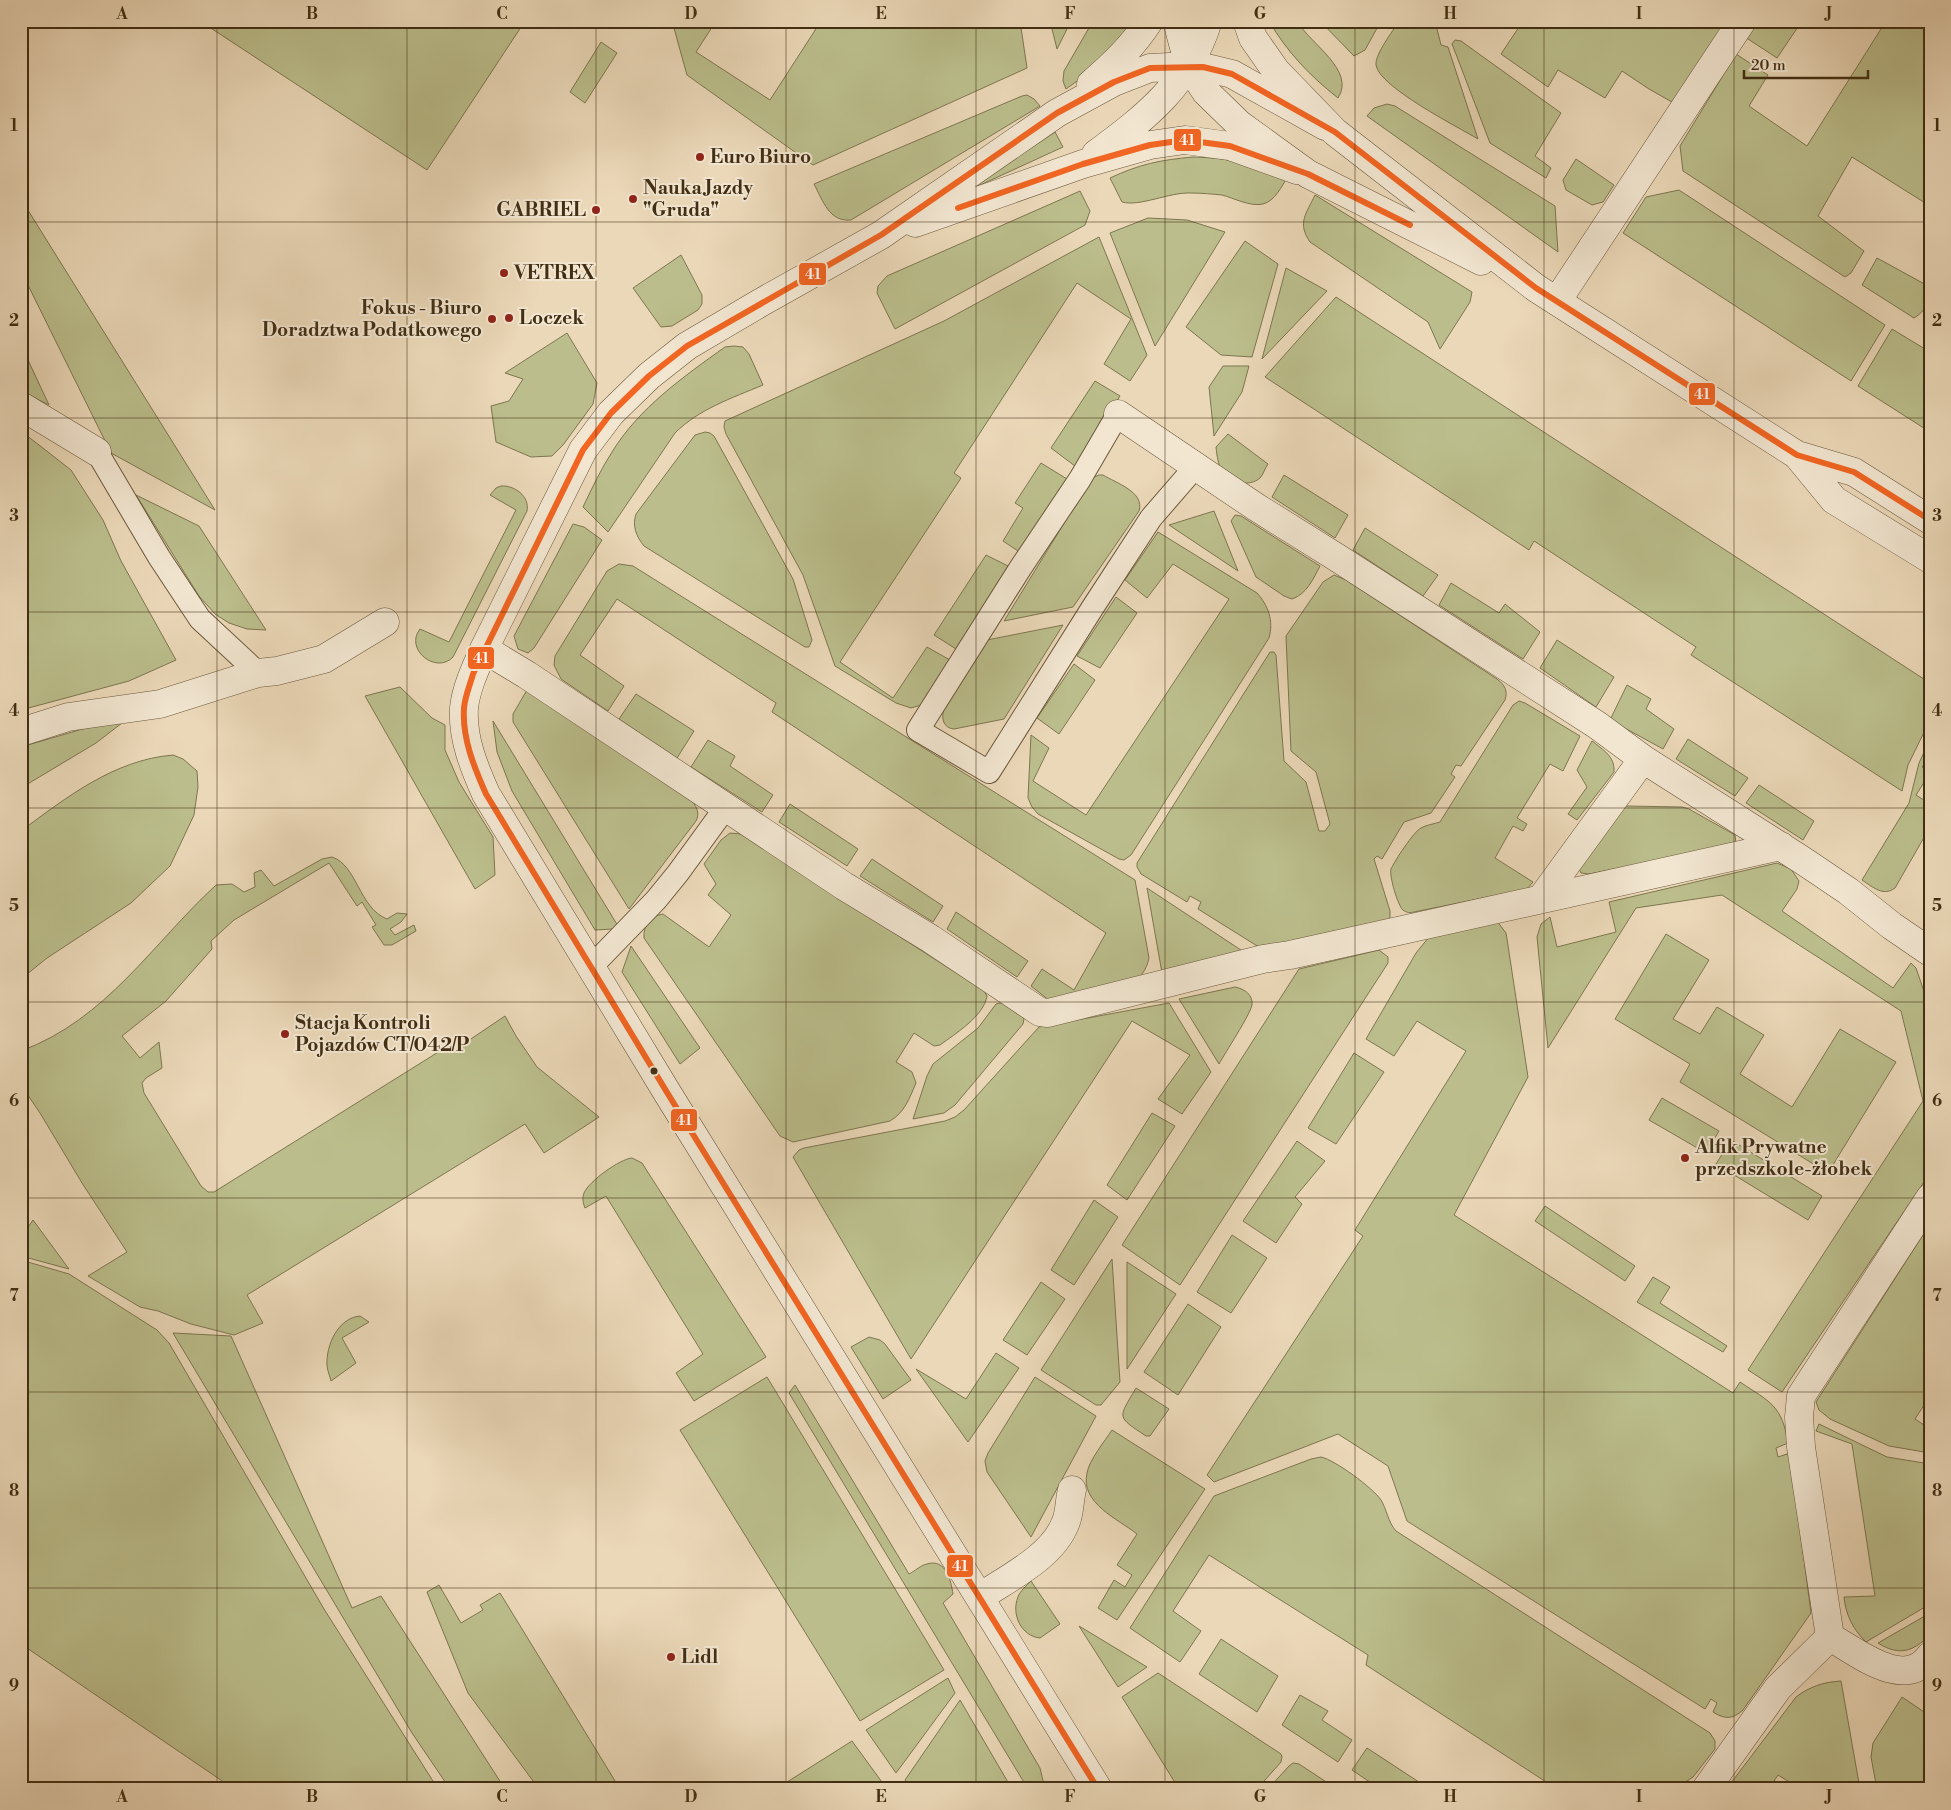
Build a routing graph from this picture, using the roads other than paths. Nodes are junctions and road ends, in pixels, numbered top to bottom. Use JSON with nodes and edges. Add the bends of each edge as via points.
{"nodes":[{"id":1,"x":1149,"y":21,"type":"edge"},
{"id":2,"x":1177,"y":21,"type":"edge"},
{"id":3,"x":1208,"y":21,"type":"edge"},
{"id":4,"x":1247,"y":21,"type":"edge"},
{"id":5,"x":1742,"y":21,"type":"edge"},
{"id":6,"x":1188,"y":66,"type":"junction"},
{"id":7,"x":1057,"y":113,"type":"junction"},
{"id":8,"x":1335,"y":132,"type":"junction"},
{"id":9,"x":1083,"y":164,"type":"junction"},
{"id":10,"x":1308,"y":174,"type":"junction"},
{"id":11,"x":881,"y":235,"type":"junction"},
{"id":12,"x":1547,"y":295,"type":"junction"},
{"id":13,"x":21,"y":406,"type":"edge"},
{"id":14,"x":1118,"y":414,"type":"joint"},
{"id":15,"x":97,"y":452,"type":"joint"},
{"id":16,"x":1797,"y":455,"type":"junction"},
{"id":17,"x":1196,"y":466,"type":"junction"},
{"id":18,"x":1930,"y":520,"type":"edge"},
{"id":19,"x":1930,"y":559,"type":"edge"},
{"id":20,"x":385,"y":622,"type":"dead end"},
{"id":21,"x":484,"y":649,"type":"junction"},
{"id":22,"x":258,"y":673,"type":"junction"},
{"id":23,"x":21,"y":732,"type":"edge"},
{"id":24,"x":1643,"y":759,"type":"junction"},
{"id":25,"x":726,"y":807,"type":"junction"},
{"id":26,"x":1781,"y":846,"type":"junction"},
{"id":27,"x":1541,"y":899,"type":"junction"},
{"id":28,"x":1930,"y":952,"type":"edge"},
{"id":29,"x":590,"y":967,"type":"junction"},
{"id":30,"x":1930,"y":1198,"type":"edge"},
{"id":31,"x":1072,"y":1490,"type":"dead end"},
{"id":32,"x":980,"y":1597,"type":"junction"},
{"id":33,"x":1830,"y":1637,"type":"junction"},
{"id":34,"x":1930,"y":1656,"type":"edge"},
{"id":35,"x":1098,"y":1789,"type":"edge"},
{"id":36,"x":1706,"y":1789,"type":"edge"}],
"edges":[{"from":1,"to":7,"type":"street","via":[[1118,60]]},
{"from":2,"to":6,"type":"street"},
{"from":3,"to":6,"type":"street","via":[[1202,41]]},
{"from":4,"to":8,"type":"street","via":[[1253,38],[1276,71]]},
{"from":5,"to":12,"type":"street"},
{"from":6,"to":7,"type":"street","via":[[1150,68],[1114,82]]},
{"from":6,"to":8,"type":"street","via":[[1232,74]]},
{"from":6,"to":9,"type":"street","via":[[1159,104]]},
{"from":6,"to":10,"type":"street","via":[[1206,92],[1238,124]]},
{"from":7,"to":11,"type":"street"},
{"from":8,"to":12,"type":"street"},
{"from":9,"to":10,"type":"street","via":[[1150,145],[1185,140],[1230,146]]},
{"from":9,"to":11,"type":"street"},
{"from":10,"to":12,"type":"street"},
{"from":11,"to":21,"type":"street","via":[[687,346],[649,376],[611,413],[583,450]]},
{"from":12,"to":16,"type":"street"},
{"from":13,"to":15,"type":"street"},
{"from":14,"to":17,"type":"street"},
{"from":14,"to":17,"type":"lane","via":[[1080,479],[918,730],[989,772],[1151,518]]},
{"from":15,"to":22,"type":"lane","via":[[200,619]]},
{"from":16,"to":18,"type":"street","via":[[1854,472]]},
{"from":16,"to":19,"type":"street","via":[[1834,500]]},
{"from":17,"to":24,"type":"street","via":[[1597,725]]},
{"from":20,"to":22,"type":"street","via":[[324,659]]},
{"from":21,"to":25,"type":"street"},
{"from":21,"to":29,"type":"street","via":[[464,708],[472,762],[486,794]]},
{"from":22,"to":23,"type":"street","via":[[160,704],[68,717]]},
{"from":24,"to":26,"type":"street"},
{"from":24,"to":27,"type":"street"},
{"from":25,"to":27,"type":"street","via":[[1040,1012],[1048,1013],[1263,959]]},
{"from":25,"to":29,"type":"lane","via":[[656,900]]},
{"from":26,"to":27,"type":"street"},
{"from":26,"to":28,"type":"street"},
{"from":29,"to":32,"type":"street"},
{"from":30,"to":33,"type":"street","via":[[1801,1396],[1800,1440]]},
{"from":31,"to":32,"type":"street","via":[[1065,1525],[1053,1544]]},
{"from":32,"to":35,"type":"street"},
{"from":33,"to":34,"type":"street","via":[[1892,1671],[1919,1666]]},
{"from":33,"to":36,"type":"street","via":[[1778,1688]]}]}
